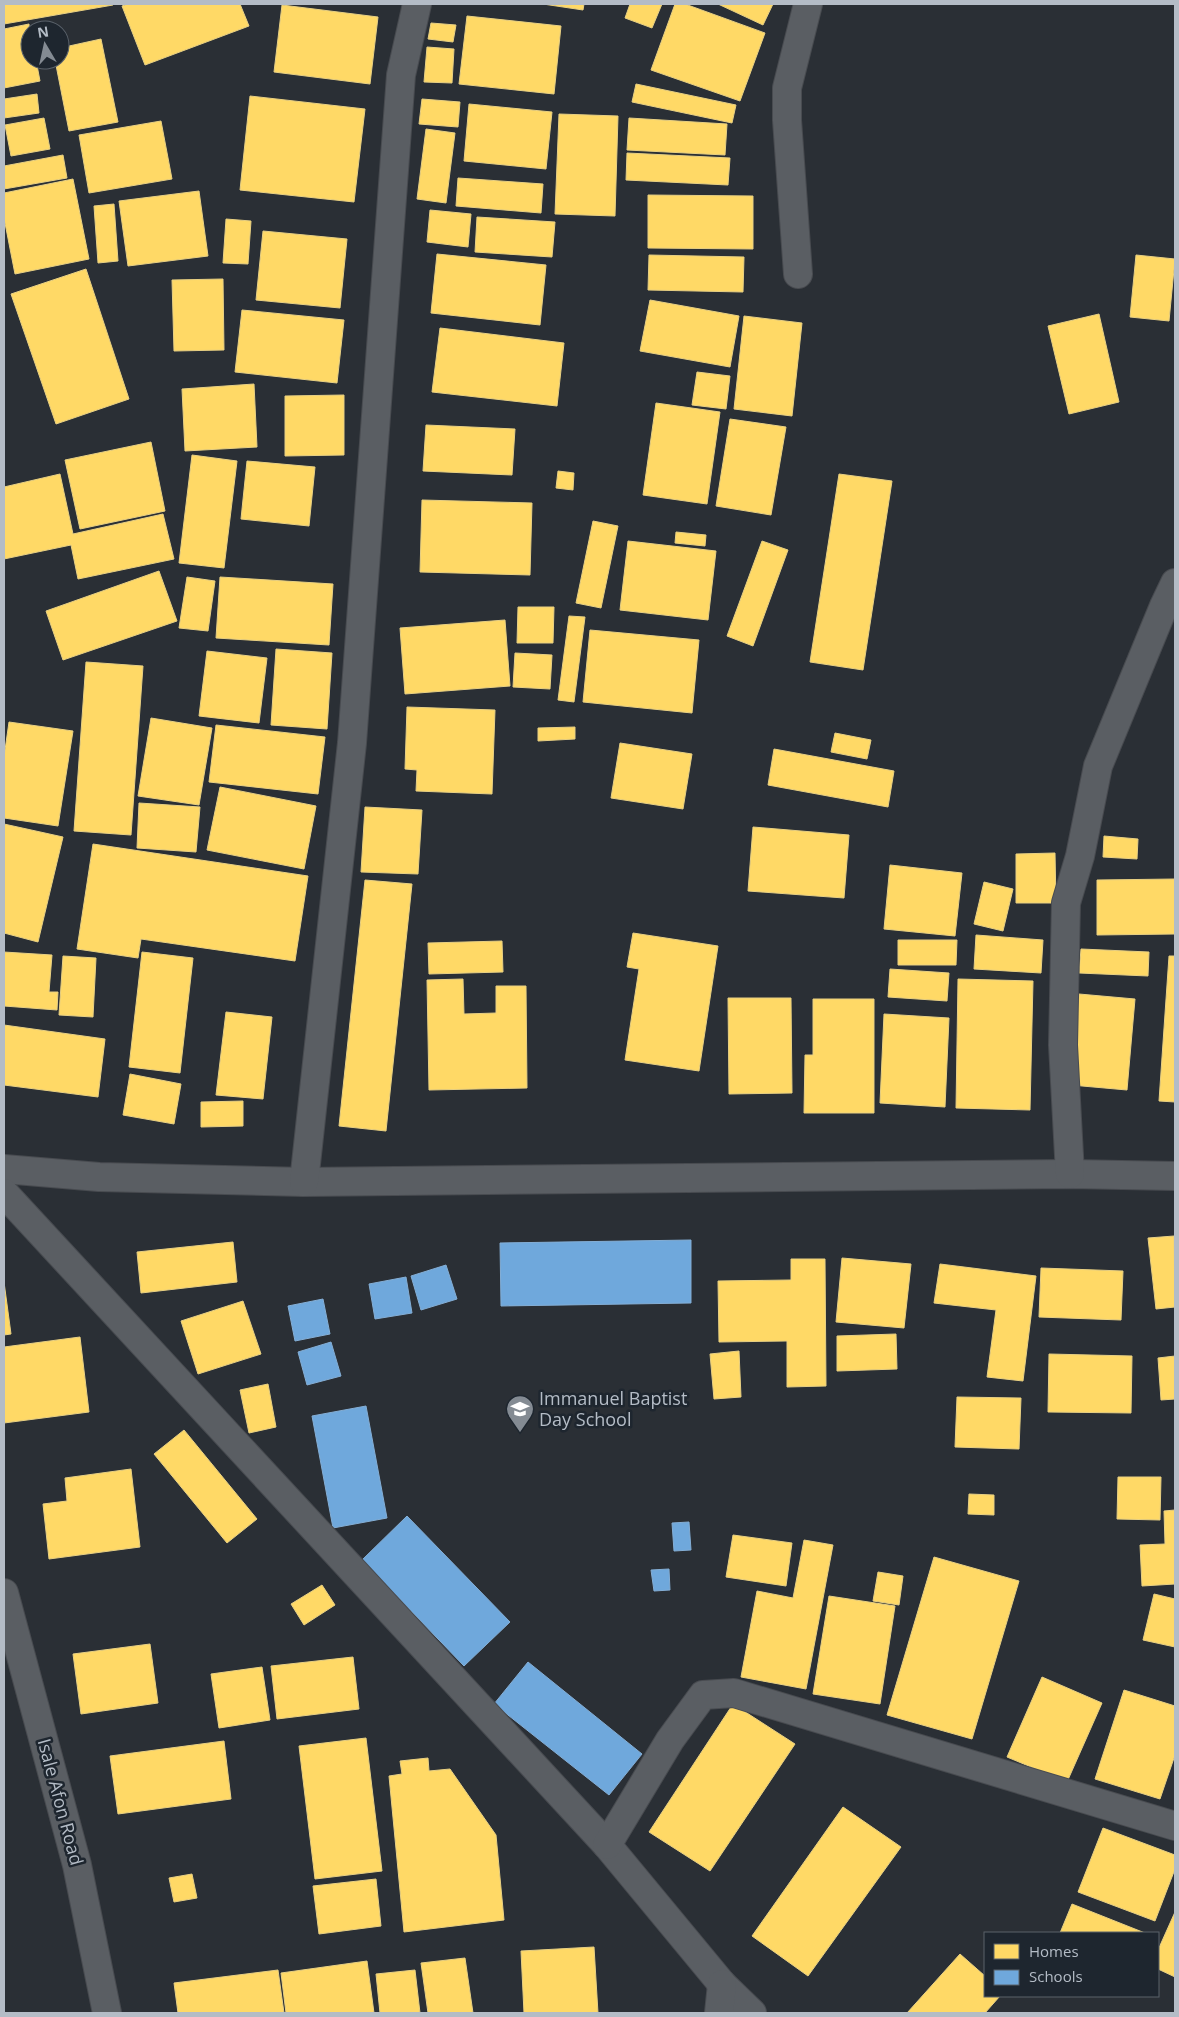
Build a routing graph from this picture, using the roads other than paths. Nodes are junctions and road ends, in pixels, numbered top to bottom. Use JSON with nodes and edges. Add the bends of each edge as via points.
{"nodes":[{"id":1,"x":417,"y":4,"type":"edge"},
{"id":2,"x":808,"y":4,"type":"edge"},
{"id":3,"x":798,"y":274,"type":"dead end"},
{"id":4,"x":1175,"y":583,"type":"edge"},
{"id":5,"x":4,"y":1169,"type":"edge"},
{"id":6,"x":1070,"y":1174,"type":"junction"},
{"id":7,"x":1175,"y":1176,"type":"edge"},
{"id":8,"x":304,"y":1182,"type":"junction"},
{"id":9,"x":4,"y":1193,"type":"edge"},
{"id":10,"x":4,"y":1594,"type":"edge"},
{"id":11,"x":1175,"y":1826,"type":"edge"},
{"id":12,"x":607,"y":1844,"type":"junction"},
{"id":13,"x":722,"y":1984,"type":"junction"},
{"id":14,"x":107,"y":2013,"type":"edge"},
{"id":15,"x":719,"y":2013,"type":"edge"},
{"id":16,"x":752,"y":2013,"type":"edge"}],
"edges":[{"from":1,"to":8,"type":"street","via":[[401,74],[352,743]]},
{"from":2,"to":3,"type":"street","via":[[787,88],[786,120]]},
{"from":4,"to":6,"type":"street","via":[[1098,766],[1080,856],[1066,903],[1063,1045]]},
{"from":5,"to":8,"type":"street","via":[[100,1177]]},
{"from":6,"to":7,"type":"street"},
{"from":6,"to":8,"type":"street"},
{"from":9,"to":12,"type":"street"},
{"from":10,"to":14,"type":"street","name":"Isale Afon Road","via":[[77,1865]]},
{"from":11,"to":12,"type":"street","via":[[734,1693],[703,1695],[670,1740]]},
{"from":12,"to":13,"type":"street"},
{"from":13,"to":15,"type":"street"},
{"from":13,"to":16,"type":"street"}]}
